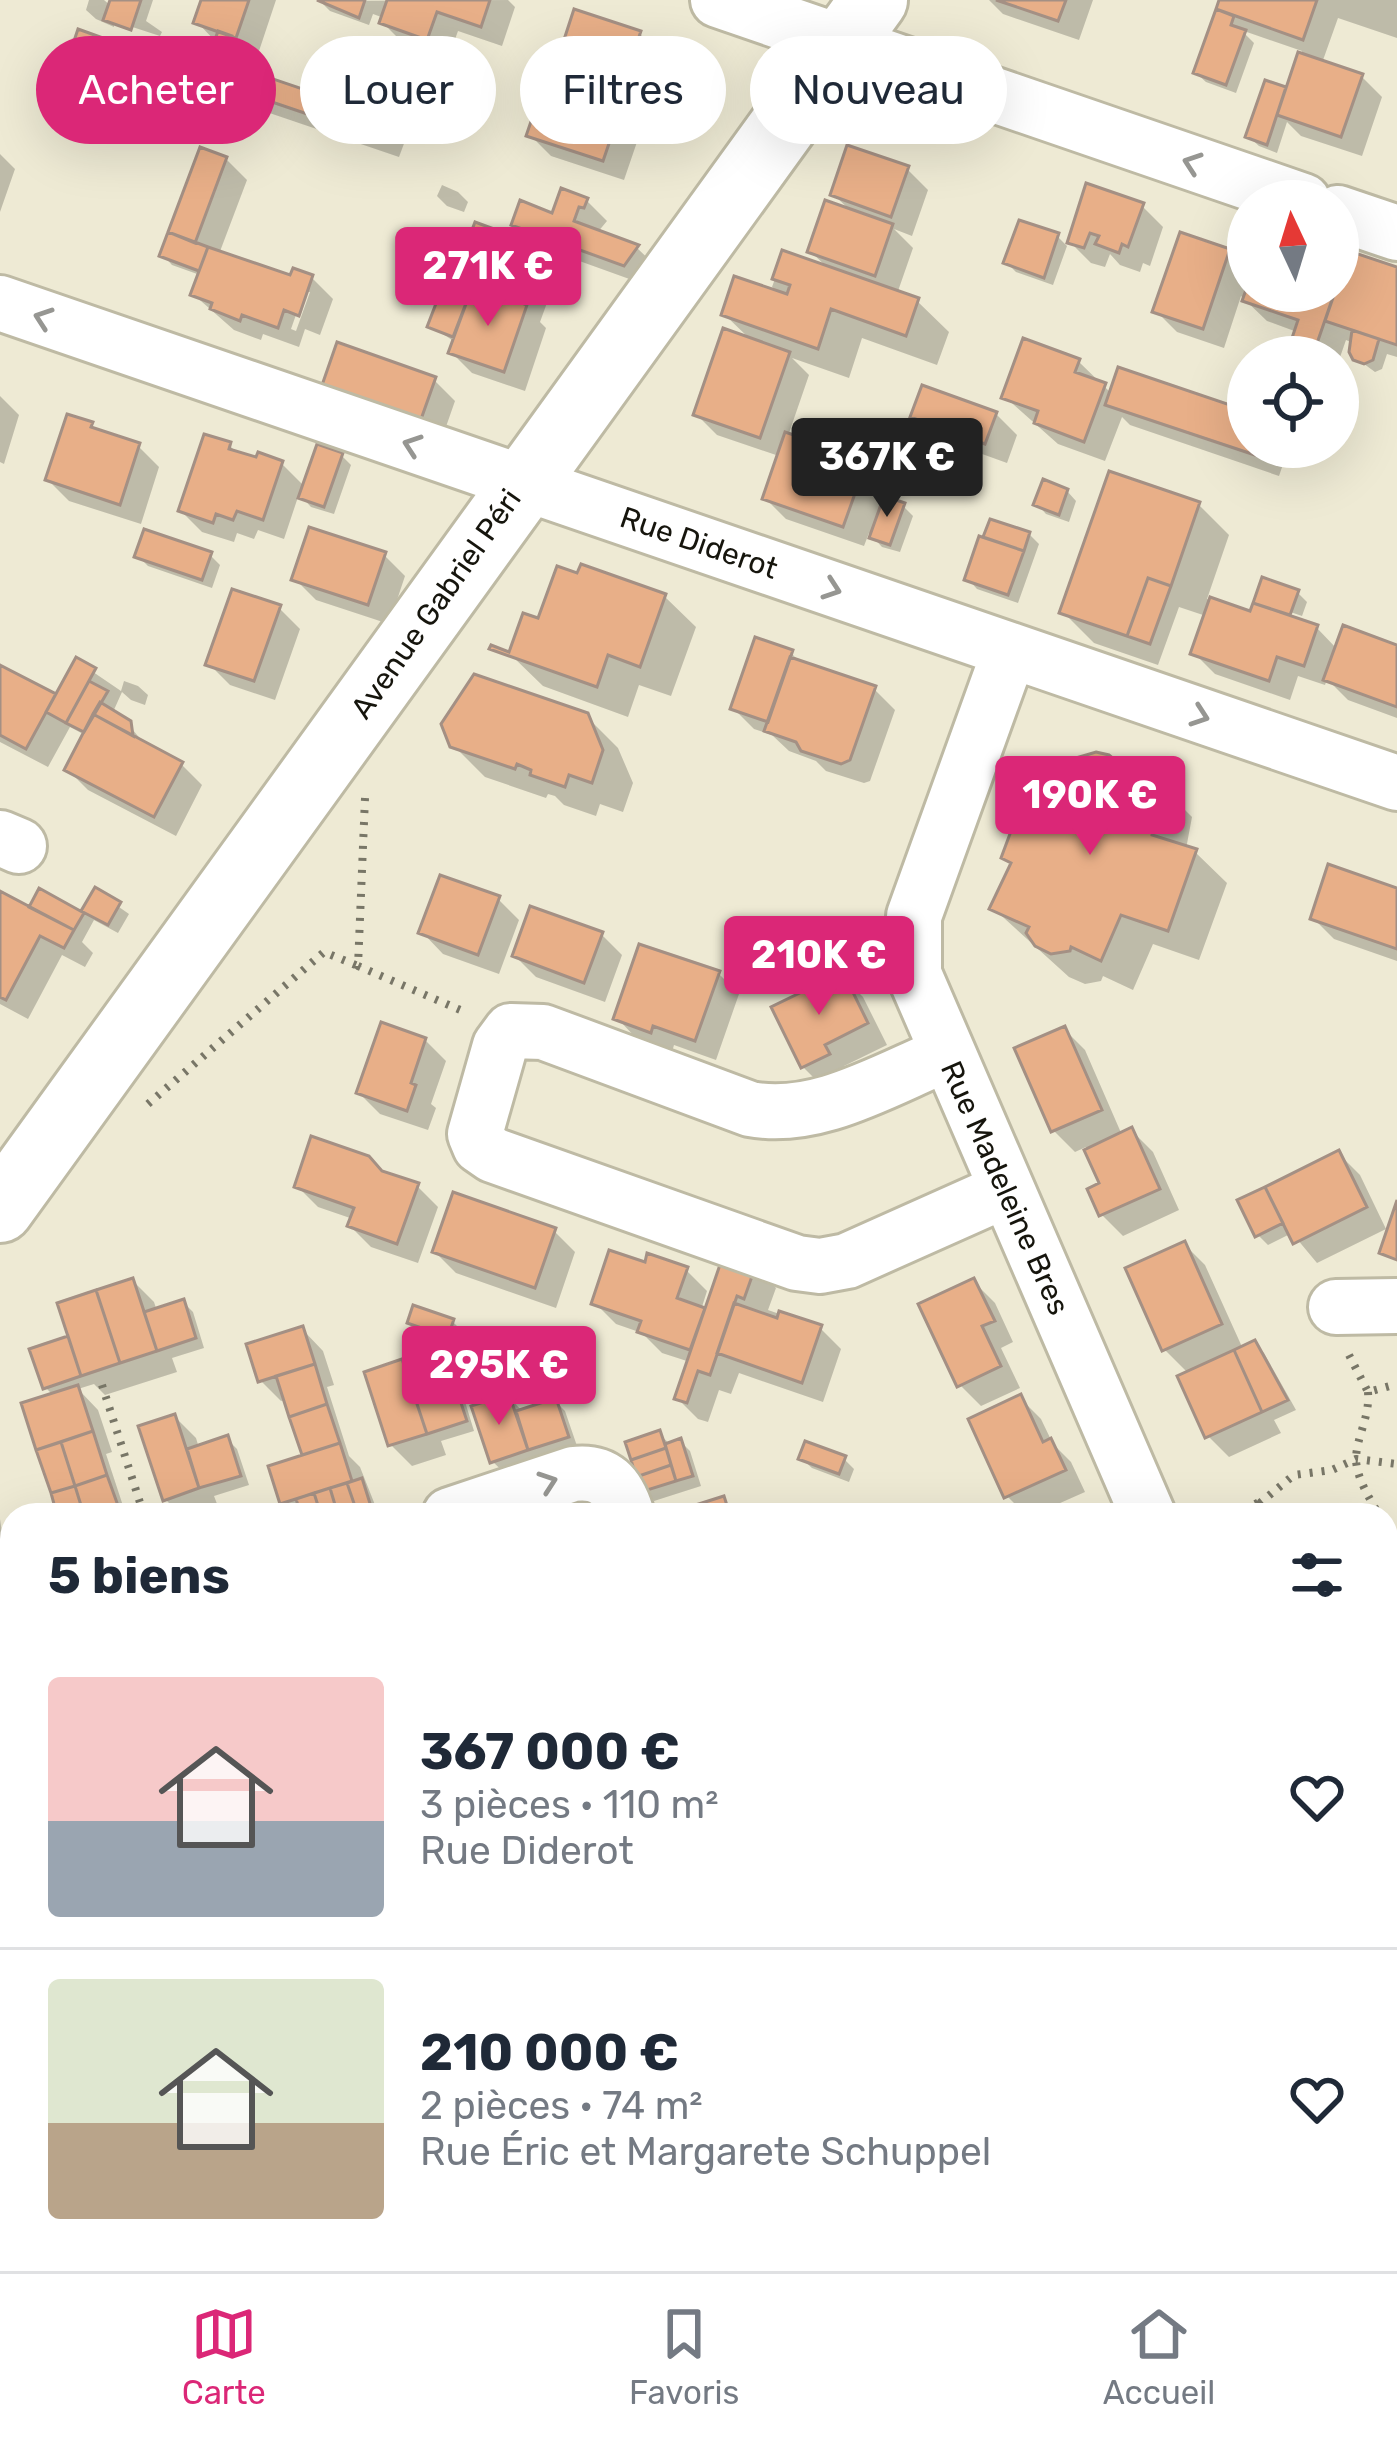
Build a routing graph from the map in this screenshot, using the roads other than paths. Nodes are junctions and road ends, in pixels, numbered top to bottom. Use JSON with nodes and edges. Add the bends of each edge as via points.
{"nodes":[{"id":1,"x":718,"y":0,"type":"edge"},
{"id":2,"x":859,"y":22,"type":"edge"},
{"id":3,"x":1251,"y":180,"type":"edge"},
{"id":4,"x":1359,"y":220,"type":"edge"},
{"id":5,"x":1397,"y":233,"type":"edge"},
{"id":6,"x":0,"y":304,"type":"edge"},
{"id":7,"x":522,"y":483,"type":"junction"},
{"id":8,"x":1010,"y":650,"type":"junction"},
{"id":9,"x":1397,"y":783,"type":"edge"},
{"id":10,"x":947,"y":1054,"type":"junction"},
{"id":11,"x":1006,"y":1190,"type":"junction"},
{"id":12,"x":0,"y":1209,"type":"edge"},
{"id":13,"x":1397,"y":1306,"type":"edge"},
{"id":14,"x":1336,"y":1307,"type":"dead end"},
{"id":15,"x":486,"y":1503,"type":"edge"},
{"id":16,"x":623,"y":1503,"type":"edge"},
{"id":17,"x":1143,"y":1503,"type":"edge"}],
"edges":[{"from":1,"to":2,"type":"street"},
{"from":3,"to":2,"type":"street","one_way":true},
{"from":2,"to":7,"type":"main road","name":"Avenue Gabriel Péri"},
{"from":4,"to":5,"type":"street"},
{"from":7,"to":6,"type":"street","name":"Rue Diderot","one_way":true},
{"from":7,"to":8,"type":"street","name":"Rue Diderot","one_way":true},
{"from":7,"to":12,"type":"main road","name":"Avenue Gabriel Péri"},
{"from":8,"to":9,"type":"street","name":"Rue Diderot","one_way":true},
{"from":8,"to":10,"type":"street","name":"Rue Madeleine Bres","via":[[914,916],[914,974]]},
{"from":10,"to":11,"type":"street","name":"Rue Madeleine Bres"},
{"from":10,"to":11,"type":"street","via":[[806,1112],[776,1114],[543,1032],[511,1031],[475,1134],[493,1155],[797,1263],[847,1262]]},
{"from":11,"to":17,"type":"street","name":"Rue Madeleine Bres"},
{"from":13,"to":14,"type":"street"},
{"from":15,"to":16,"type":"street","one_way":true,"via":[[591,1472],[608,1480]]}]}
